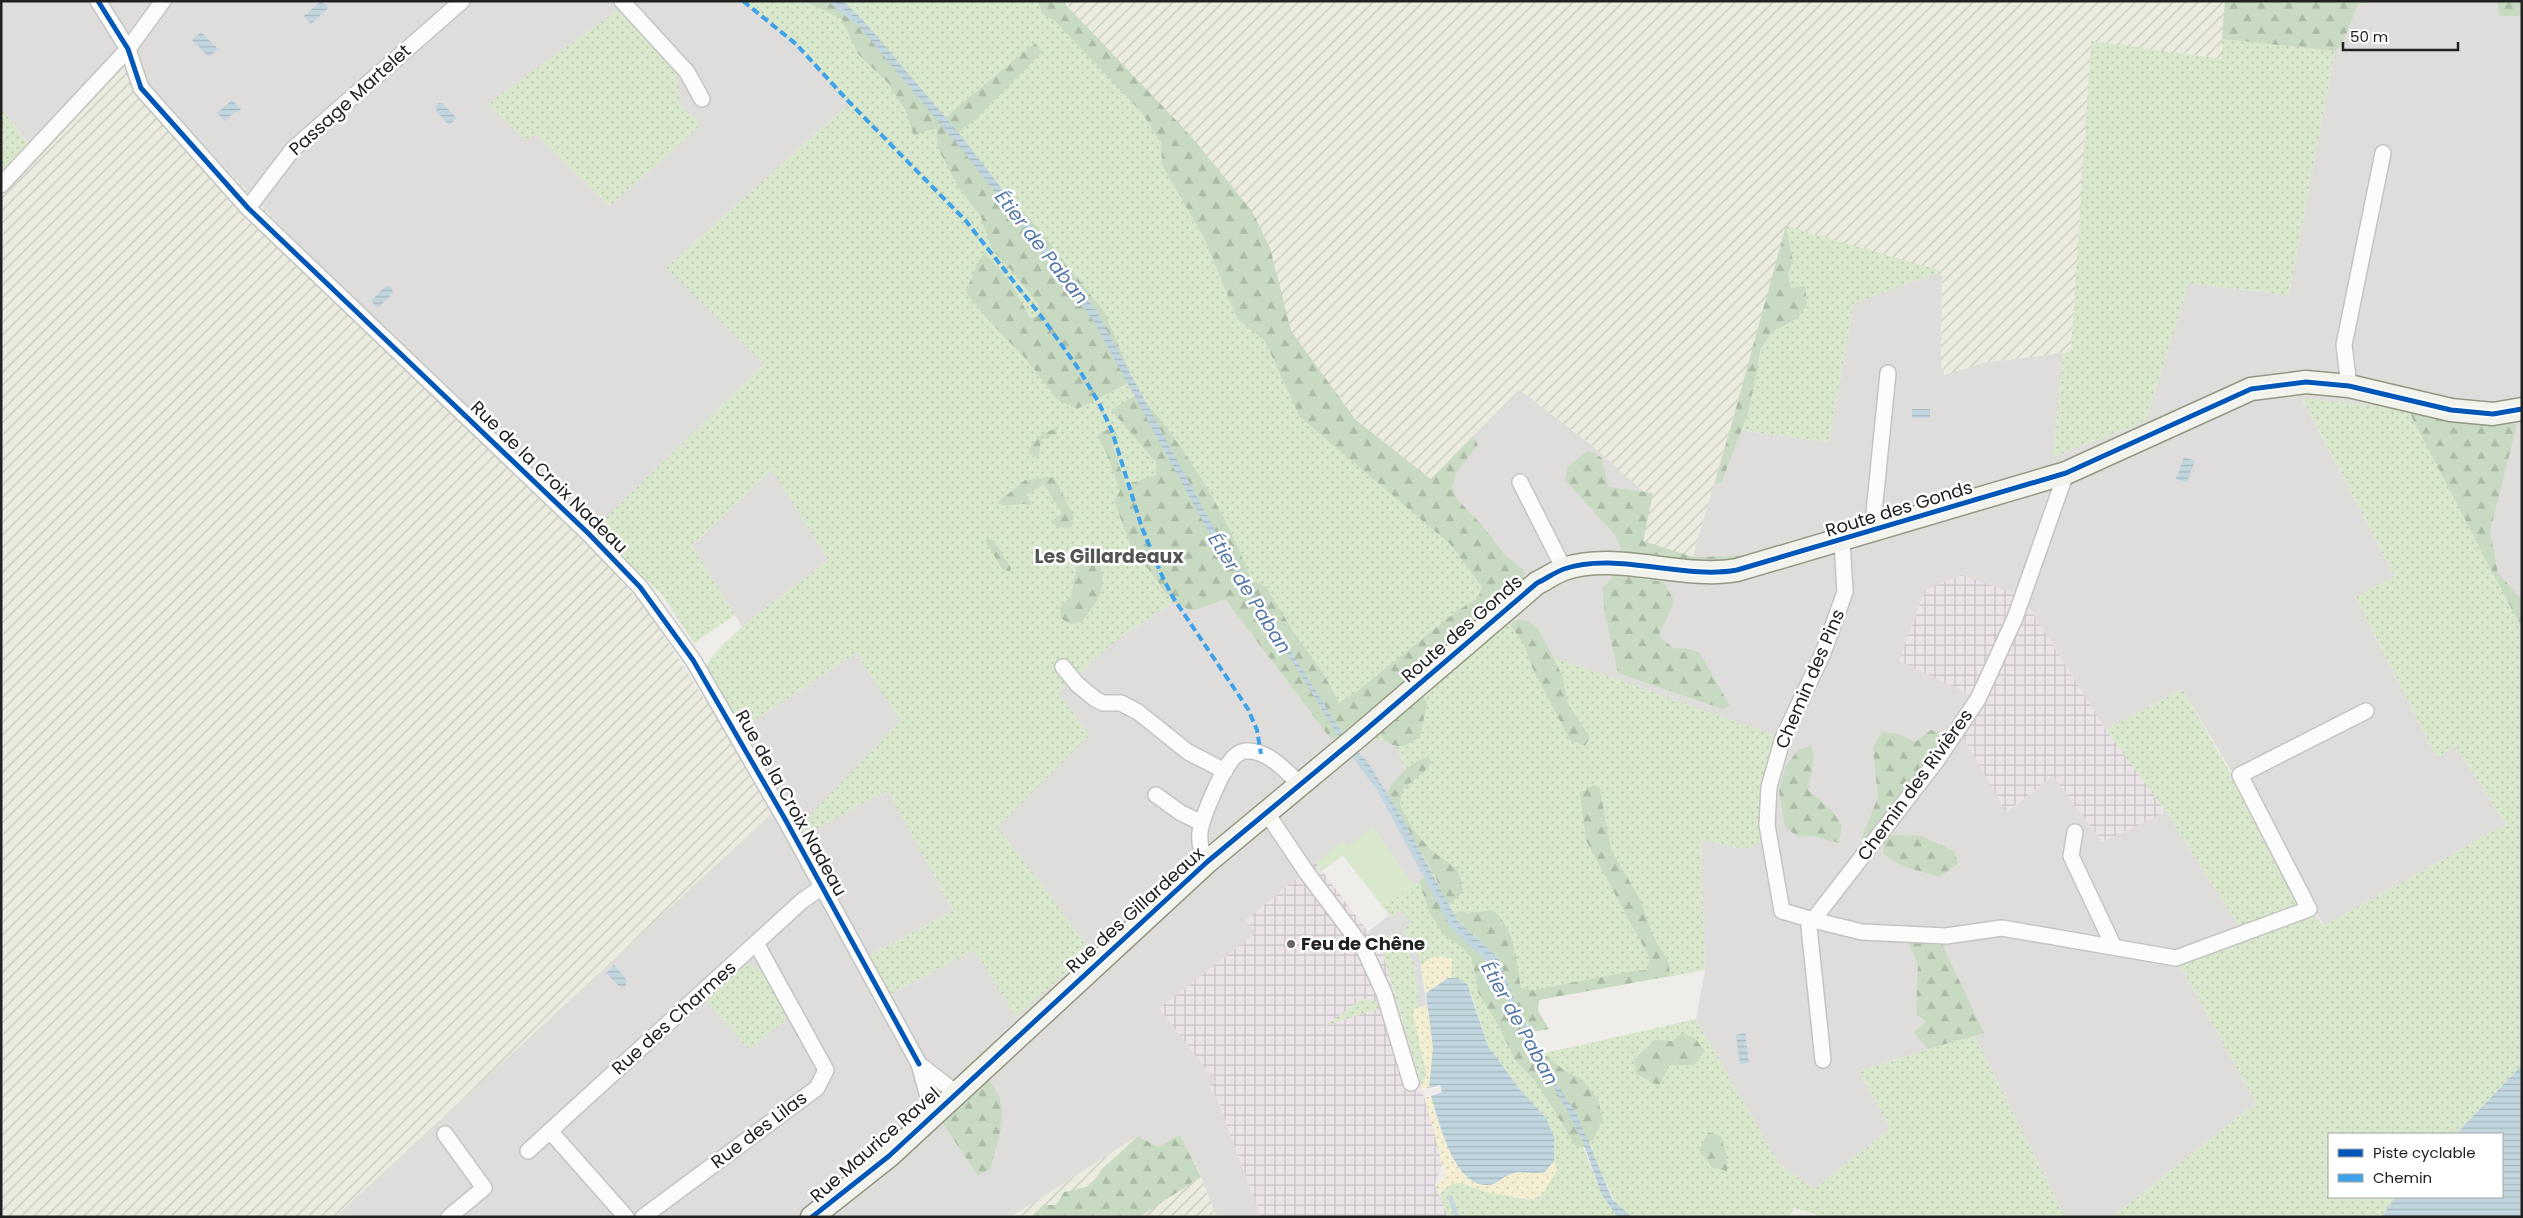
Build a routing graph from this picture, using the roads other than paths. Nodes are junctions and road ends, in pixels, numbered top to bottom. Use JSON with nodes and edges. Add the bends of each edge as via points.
{"nodes":[{"id":1,"x":98,"y":1,"type":"edge"},
{"id":2,"x":164,"y":1,"type":"edge"},
{"id":3,"x":462,"y":1,"type":"edge"},
{"id":4,"x":622,"y":1,"type":"edge"},
{"id":5,"x":128,"y":49,"type":"junction"},
{"id":6,"x":702,"y":99,"type":"dead end"},
{"id":7,"x":2383,"y":153,"type":"dead end"},
{"id":8,"x":1,"y":185,"type":"edge"},
{"id":9,"x":248,"y":208,"type":"junction"},
{"id":10,"x":1888,"y":373,"type":"dead end"},
{"id":11,"x":2349,"y":386,"type":"junction"},
{"id":12,"x":2522,"y":409,"type":"edge"},
{"id":13,"x":2066,"y":473,"type":"junction"},
{"id":14,"x":1520,"y":482,"type":"dead end"},
{"id":15,"x":1872,"y":532,"type":"junction"},
{"id":16,"x":1842,"y":541,"type":"junction"},
{"id":17,"x":1564,"y":569,"type":"junction"},
{"id":18,"x":1063,"y":667,"type":"dead end"},
{"id":19,"x":2366,"y":711,"type":"dead end"},
{"id":20,"x":1347,"y":746,"type":"joint"},
{"id":21,"x":1225,"y":770,"type":"junction"},
{"id":22,"x":1300,"y":784,"type":"junction"},
{"id":23,"x":1156,"y":795,"type":"dead end"},
{"id":24,"x":1266,"y":812,"type":"junction"},
{"id":25,"x":1202,"y":823,"type":"junction"},
{"id":26,"x":2075,"y":832,"type":"dead end"},
{"id":27,"x":1207,"y":862,"type":"junction"},
{"id":28,"x":822,"y":887,"type":"junction"},
{"id":29,"x":1813,"y":920,"type":"junction"},
{"id":30,"x":756,"y":943,"type":"junction"},
{"id":31,"x":2114,"y":948,"type":"junction"},
{"id":32,"x":1823,"y":1060,"type":"dead end"},
{"id":33,"x":919,"y":1064,"type":"junction"},
{"id":34,"x":1411,"y":1083,"type":"dead end"},
{"id":35,"x":956,"y":1093,"type":"junction"},
{"id":36,"x":933,"y":1115,"type":"junction"},
{"id":37,"x":550,"y":1131,"type":"junction"},
{"id":38,"x":445,"y":1134,"type":"dead end"},
{"id":39,"x":528,"y":1151,"type":"dead end"},
{"id":40,"x":449,"y":1217,"type":"edge"},
{"id":41,"x":626,"y":1217,"type":"edge"},
{"id":42,"x":643,"y":1217,"type":"edge"},
{"id":43,"x":812,"y":1217,"type":"edge"}],
"edges":[{"from":1,"to":5,"type":"street","name":"Rue de la Croix Nadeau"},
{"from":2,"to":5,"type":"street"},
{"from":3,"to":9,"type":"street","name":"Passage Martelet","via":[[293,149]]},
{"from":4,"to":6,"type":"street","via":[[687,72]]},
{"from":5,"to":8,"type":"street"},
{"from":5,"to":9,"type":"street","name":"Rue de la Croix Nadeau","via":[[141,88]]},
{"from":7,"to":11,"type":"street","via":[[2344,345]]},
{"from":9,"to":28,"type":"street","name":"Rue de la Croix Nadeau","via":[[589,534],[640,587],[694,660]]},
{"from":10,"to":15,"type":"street"},
{"from":11,"to":12,"type":"street","name":"Route des Gonds","via":[[2451,410],[2492,414]]},
{"from":11,"to":13,"type":"street","name":"Route des Gonds","via":[[2306,382],[2251,389]]},
{"from":13,"to":15,"type":"street","name":"Route des Gonds"},
{"from":13,"to":29,"type":"street","name":"Chemin des Rivières","via":[[2015,618],[1978,699],[1935,763]]},
{"from":14,"to":17,"type":"street"},
{"from":15,"to":16,"type":"street","name":"Route des Gonds"},
{"from":16,"to":17,"type":"street","name":"Route des Gonds","via":[[1718,574],[1602,563]]},
{"from":16,"to":29,"type":"street","name":"Chemin des Pins","via":[[1845,592],[1823,653],[1783,738],[1769,787],[1767,825],[1782,911]]},
{"from":17,"to":20,"type":"street","name":"Route des Gonds","via":[[1537,583]]},
{"from":18,"to":21,"type":"street","via":[[1095,700],[1121,703],[1138,712],[1188,752]]},
{"from":19,"to":31,"type":"street","via":[[2240,775],[2309,909],[2176,958]]},
{"from":20,"to":22,"type":"street","name":"Rue des Gillardeaux"},
{"from":21,"to":22,"type":"street","via":[[1236,755],[1249,751],[1261,754]]},
{"from":21,"to":25,"type":"street"},
{"from":22,"to":24,"type":"street","name":"Rue des Gillardeaux"},
{"from":23,"to":25,"type":"street"},
{"from":24,"to":27,"type":"street","name":"Rue des Gillardeaux"},
{"from":24,"to":34,"type":"street","via":[[1364,949],[1384,993]]},
{"from":25,"to":27,"type":"street","via":[[1201,848]]},
{"from":26,"to":31,"type":"street","via":[[2071,856]]},
{"from":27,"to":35,"type":"street","name":"Rue des Gillardeaux"},
{"from":28,"to":30,"type":"street","name":"Rue des Charmes"},
{"from":28,"to":33,"type":"street","name":"Rue de la Croix Nadeau"},
{"from":29,"to":31,"type":"street","via":[[1862,932],[1946,936],[2002,928]]},
{"from":29,"to":32,"type":"street","via":[[1809,927]]},
{"from":30,"to":37,"type":"street","name":"Rue des Charmes"},
{"from":30,"to":42,"type":"street","name":"Rue des Lilas","via":[[826,1070],[817,1088]]},
{"from":33,"to":35,"type":"street"},
{"from":33,"to":36,"type":"street"},
{"from":35,"to":36,"type":"street","name":"Rue Maurice Ravel"},
{"from":36,"to":43,"type":"street","name":"Rue Maurice Ravel","via":[[882,1162]]},
{"from":37,"to":39,"type":"street","name":"Rue des Charmes"},
{"from":37,"to":41,"type":"street"},
{"from":38,"to":40,"type":"street","via":[[484,1188]]}]}
